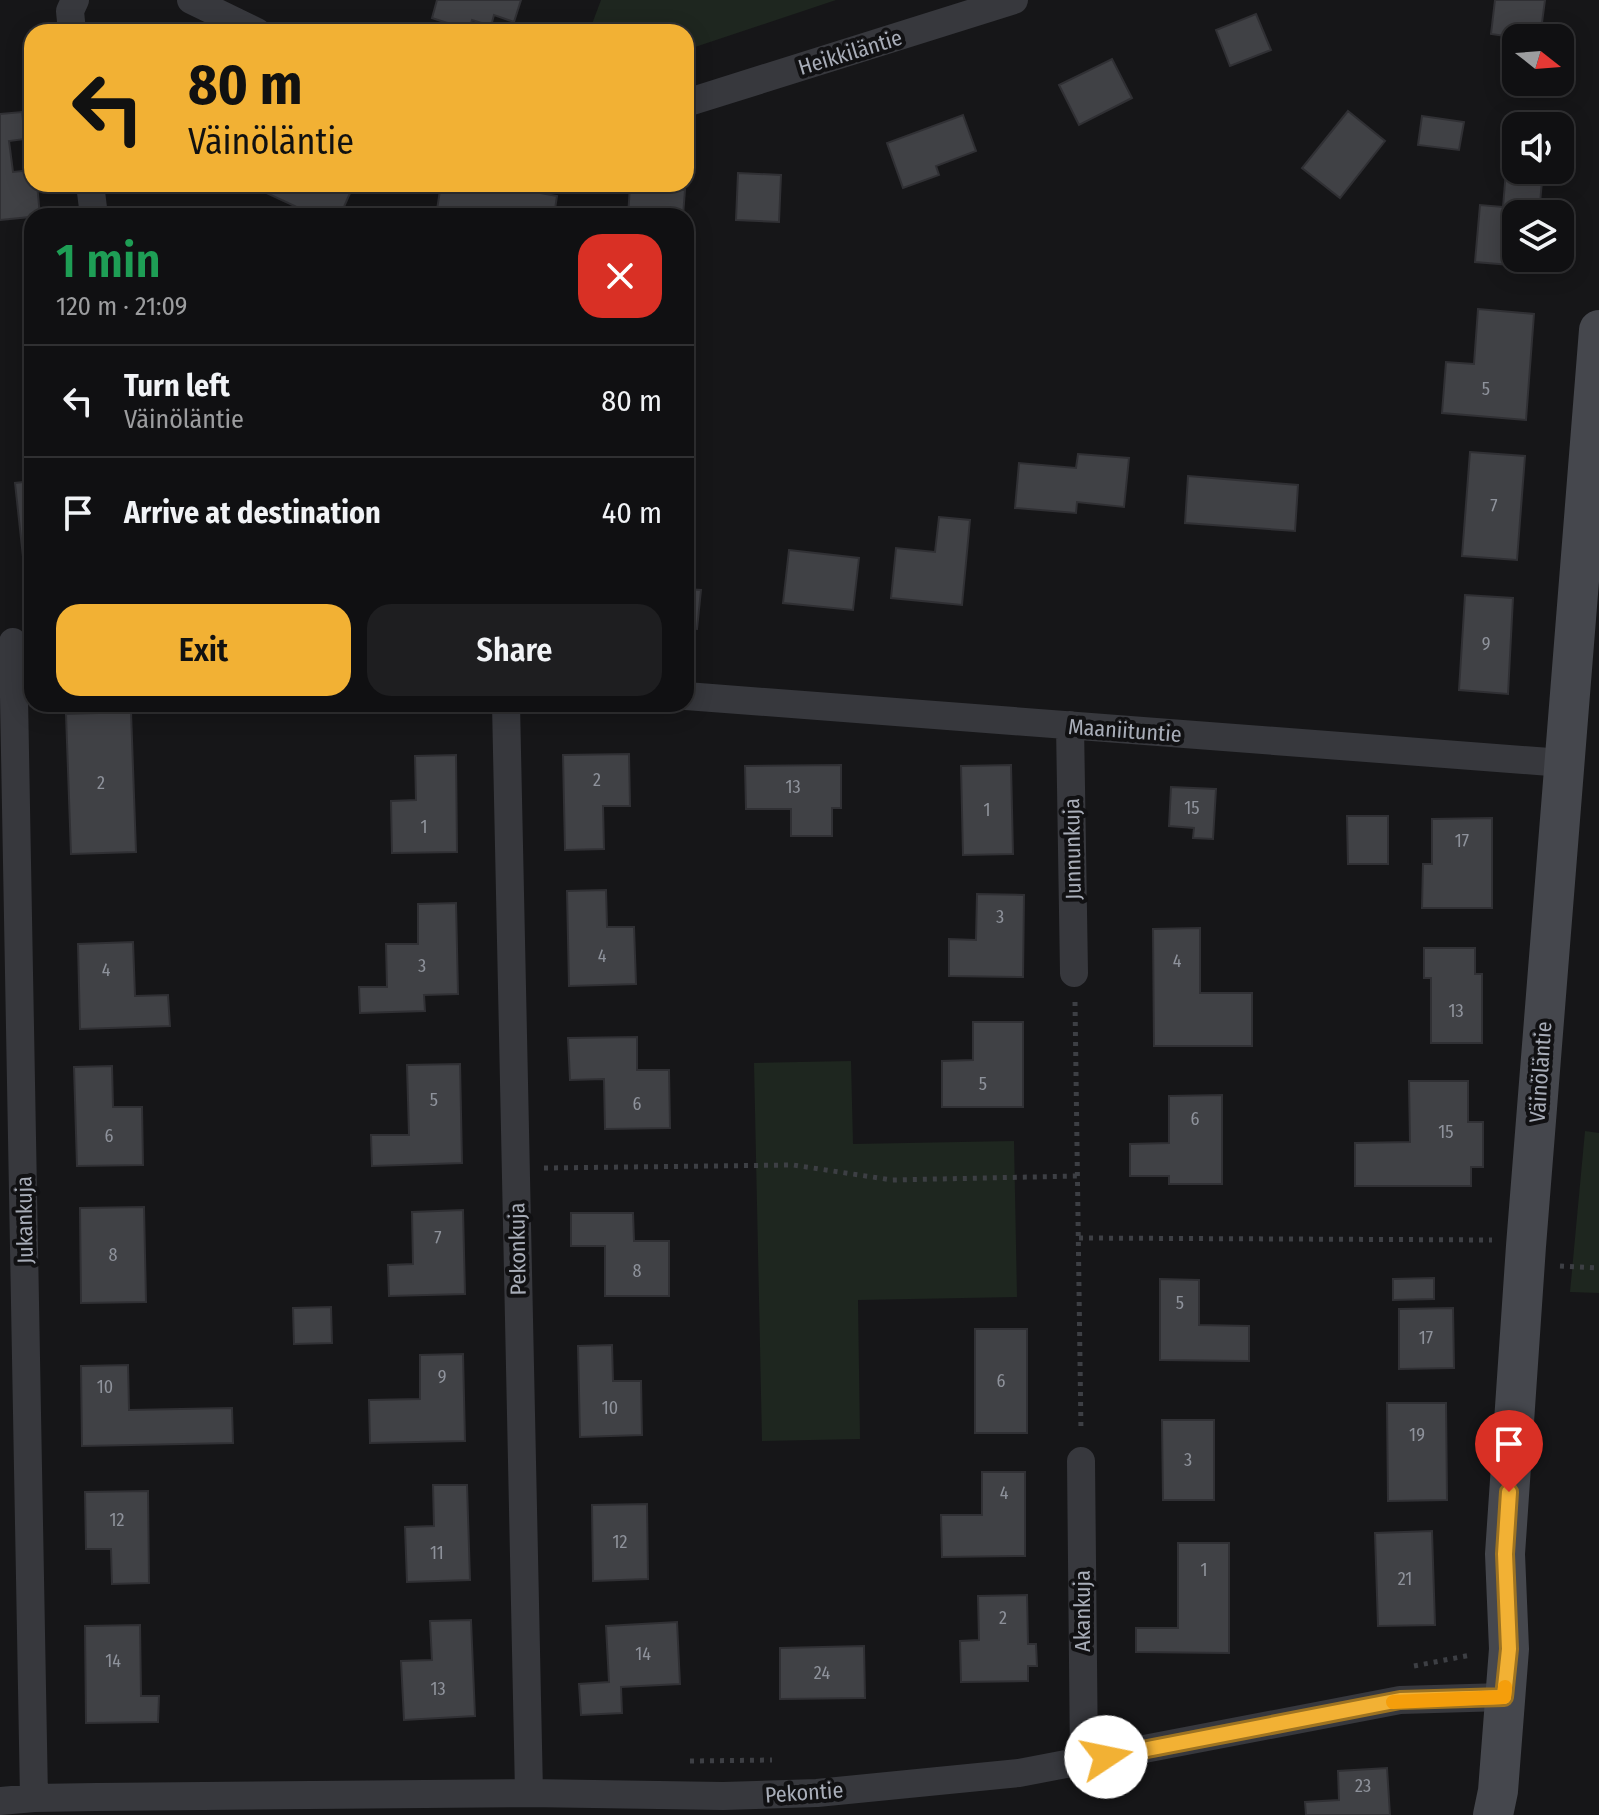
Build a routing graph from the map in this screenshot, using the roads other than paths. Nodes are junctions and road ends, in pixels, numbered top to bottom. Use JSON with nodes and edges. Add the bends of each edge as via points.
{"nodes":[{"id":1,"x":75,"y":0,"type":"edge"},
{"id":2,"x":191,"y":0,"type":"edge"},
{"id":3,"x":1014,"y":0,"type":"edge"},
{"id":4,"x":71,"y":24,"type":"edge"},
{"id":5,"x":240,"y":24,"type":"edge"},
{"id":6,"x":694,"y":100,"type":"edge"},
{"id":7,"x":1599,"y":330,"type":"edge"},
{"id":8,"x":15,"y":641,"type":"edge"},
{"id":9,"x":694,"y":697,"type":"edge"},
{"id":10,"x":506,"y":712,"type":"edge"},
{"id":11,"x":1070,"y":725,"type":"junction"},
{"id":12,"x":1563,"y":763,"type":"junction"},
{"id":13,"x":1074,"y":973,"type":"road end"},
{"id":14,"x":1081,"y":1461,"type":"road end"},
{"id":15,"x":1504,"y":1697,"type":"junction"},
{"id":16,"x":1084,"y":1761,"type":"junction"},
{"id":17,"x":529,"y":1793,"type":"junction"},
{"id":18,"x":34,"y":1798,"type":"junction"},
{"id":19,"x":0,"y":1801,"type":"edge"},
{"id":20,"x":724,"y":1805,"type":"edge"},
{"id":21,"x":1493,"y":1815,"type":"edge"}],
"edges":[{"from":1,"to":4,"type":"street"},
{"from":2,"to":5,"type":"street"},
{"from":3,"to":6,"type":"street","name":"Heikkiläntie"},
{"from":7,"to":12,"type":"street","name":"Väinöläntie"},
{"from":8,"to":18,"type":"street","name":"Jukankuja"},
{"from":9,"to":11,"type":"street","name":"Maaniituntie"},
{"from":10,"to":17,"type":"street","name":"Pekonkuja"},
{"from":11,"to":12,"type":"street","name":"Maaniituntie"},
{"from":11,"to":13,"type":"street","name":"Junnunkuja"},
{"from":12,"to":15,"type":"street","name":"Väinöläntie","via":[[1505,1554],[1509,1649]]},
{"from":14,"to":16,"type":"street","name":"Akankuja"},
{"from":15,"to":16,"type":"street","name":"Pekontie","via":[[1400,1700]]},
{"from":15,"to":21,"type":"street","name":"Väinöläntie"},
{"from":16,"to":20,"type":"street","name":"Pekontie","via":[[1019,1773]]},
{"from":17,"to":18,"type":"street","name":"Pekontie"},
{"from":17,"to":20,"type":"street","name":"Pekontie"},
{"from":18,"to":19,"type":"street","name":"Pekontie"}]}
